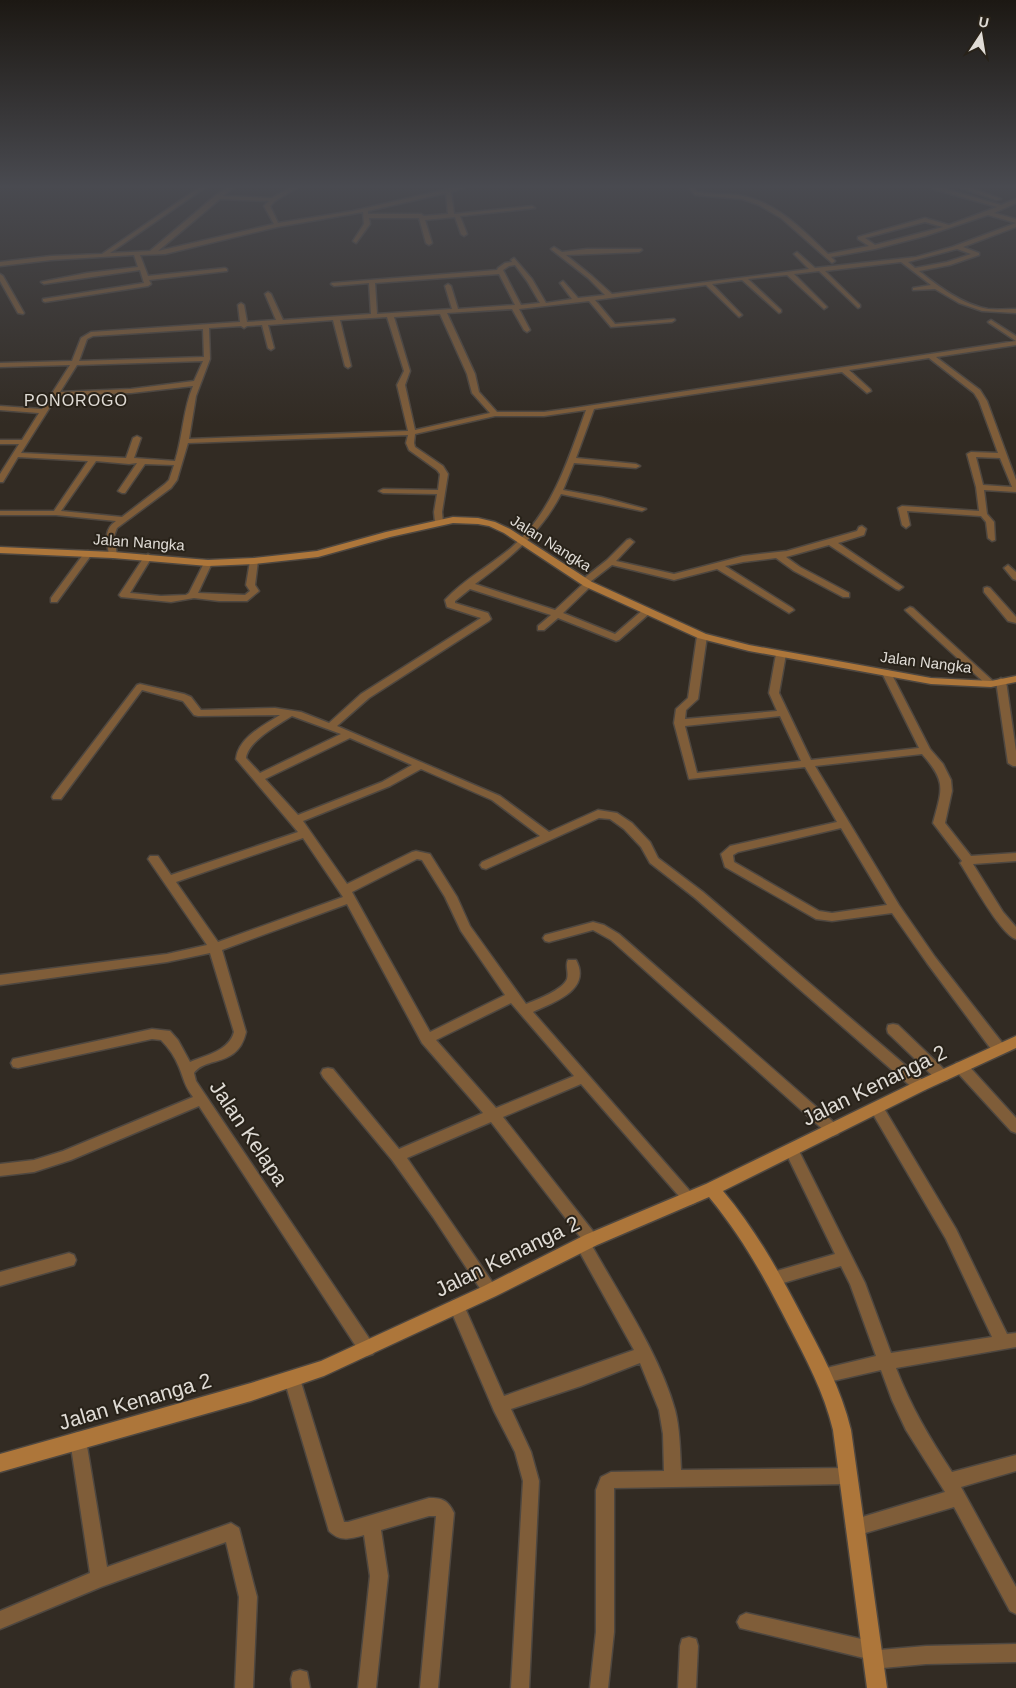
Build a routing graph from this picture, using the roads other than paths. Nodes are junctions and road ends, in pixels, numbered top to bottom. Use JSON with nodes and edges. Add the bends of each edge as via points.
{"nodes":[{"id":1,"x":504,"y":266,"type":"edge"},
{"id":2,"x":518,"y":266,"type":"edge"},
{"id":3,"x":575,"y":266,"type":"edge"},
{"id":4,"x":813,"y":266,"type":"edge"},
{"id":5,"x":851,"y":266,"type":"edge"},
{"id":6,"x":908,"y":266,"type":"edge"},
{"id":7,"x":938,"y":266,"type":"edge"},
{"id":8,"x":838,"y":267,"type":"joint"},
{"id":9,"x":142,"y":268,"type":"joint"},
{"id":10,"x":817,"y":269,"type":"junction"},
{"id":11,"x":226,"y":270,"type":"dead end"},
{"id":12,"x":913,"y":270,"type":"junction"},
{"id":13,"x":501,"y":272,"type":"junction"},
{"id":14,"x":788,"y":272,"type":"junction"},
{"id":15,"x":0,"y":276,"type":"edge"},
{"id":16,"x":147,"y":278,"type":"junction"},
{"id":17,"x":743,"y":278,"type":"junction"},
{"id":18,"x":44,"y":282,"type":"dead end"},
{"id":19,"x":372,"y":282,"type":"junction"},
{"id":20,"x":563,"y":283,"type":"dead end"},
{"id":21,"x":707,"y":283,"type":"junction"},
{"id":22,"x":334,"y":284,"type":"dead end"},
{"id":23,"x":448,"y":286,"type":"dead end"},
{"id":24,"x":934,"y":287,"type":"junction"},
{"id":25,"x":914,"y":289,"type":"dead end"},
{"id":26,"x":11,"y":293,"type":"junction"},
{"id":27,"x":268,"y":294,"type":"dead end"},
{"id":28,"x":0,"y":295,"type":"edge"},
{"id":29,"x":610,"y":296,"type":"junction"},
{"id":30,"x":591,"y":299,"type":"junction"},
{"id":31,"x":45,"y":300,"type":"dead end"},
{"id":32,"x":576,"y":301,"type":"junction"},
{"id":33,"x":241,"y":305,"type":"dead end"},
{"id":34,"x":544,"y":305,"type":"junction"},
{"id":35,"x":858,"y":306,"type":"dead end"},
{"id":36,"x":824,"y":307,"type":"dead end"},
{"id":37,"x":517,"y":308,"type":"junction"},
{"id":38,"x":779,"y":311,"type":"dead end"},
{"id":39,"x":1016,"y":311,"type":"edge"},
{"id":40,"x":443,"y":312,"type":"junction"},
{"id":41,"x":456,"y":312,"type":"junction"},
{"id":42,"x":21,"y":313,"type":"dead end"},
{"id":43,"x":739,"y":315,"type":"dead end"},
{"id":44,"x":390,"y":316,"type":"junction"},
{"id":45,"x":374,"y":317,"type":"junction"},
{"id":46,"x":336,"y":319,"type":"junction"},
{"id":47,"x":672,"y":320,"type":"dead end"},
{"id":48,"x":991,"y":322,"type":"dead end"},
{"id":49,"x":281,"y":323,"type":"junction"},
{"id":50,"x":265,"y":324,"type":"junction"},
{"id":51,"x":244,"y":326,"type":"junction"},
{"id":52,"x":206,"y":328,"type":"junction"},
{"id":53,"x":527,"y":330,"type":"dead end"},
{"id":54,"x":1016,"y":339,"type":"edge"},
{"id":55,"x":1016,"y":342,"type":"edge"},
{"id":56,"x":271,"y":348,"type":"dead end"},
{"id":57,"x":929,"y":355,"type":"junction"},
{"id":58,"x":206,"y":359,"type":"junction"},
{"id":59,"x":75,"y":363,"type":"junction"},
{"id":60,"x":0,"y":365,"type":"edge"},
{"id":61,"x":348,"y":366,"type":"dead end"},
{"id":62,"x":842,"y":368,"type":"junction"},
{"id":63,"x":197,"y":383,"type":"junction"},
{"id":64,"x":867,"y":391,"type":"dead end"},
{"id":65,"x":55,"y":394,"type":"junction"},
{"id":66,"x":591,"y":407,"type":"junction"},
{"id":67,"x":0,"y":408,"type":"edge"},
{"id":68,"x":44,"y":411,"type":"junction"},
{"id":69,"x":496,"y":414,"type":"junction"},
{"id":70,"x":412,"y":433,"type":"junction"},
{"id":71,"x":137,"y":438,"type":"dead end"},
{"id":72,"x":185,"y":441,"type":"junction"},
{"id":73,"x":0,"y":442,"type":"edge"},
{"id":74,"x":25,"y":442,"type":"junction"},
{"id":75,"x":16,"y":455,"type":"junction"},
{"id":76,"x":94,"y":458,"type":"junction"},
{"id":77,"x":1004,"y":459,"type":"junction"},
{"id":78,"x":571,"y":460,"type":"junction"},
{"id":79,"x":1016,"y":461,"type":"edge"},
{"id":80,"x":129,"y":462,"type":"junction"},
{"id":81,"x":142,"y":462,"type":"junction"},
{"id":82,"x":178,"y":463,"type":"junction"},
{"id":83,"x":636,"y":466,"type":"dead end"},
{"id":84,"x":0,"y":480,"type":"edge"},
{"id":85,"x":980,"y":488,"type":"junction"},
{"id":86,"x":1016,"y":488,"type":"edge"},
{"id":87,"x":122,"y":491,"type":"dead end"},
{"id":88,"x":383,"y":491,"type":"dead end"},
{"id":89,"x":558,"y":491,"type":"junction"},
{"id":90,"x":441,"y":492,"type":"junction"},
{"id":91,"x":642,"y":509,"type":"dead end"},
{"id":92,"x":0,"y":513,"type":"edge"},
{"id":93,"x":56,"y":513,"type":"junction"},
{"id":94,"x":983,"y":514,"type":"junction"},
{"id":95,"x":121,"y":519,"type":"junction"},
{"id":96,"x":439,"y":522,"type":"junction"},
{"id":97,"x":906,"y":525,"type":"dead end"},
{"id":98,"x":862,"y":529,"type":"dead end"},
{"id":99,"x":992,"y":538,"type":"dead end"},
{"id":100,"x":523,"y":541,"type":"junction"},
{"id":101,"x":630,"y":542,"type":"dead end"},
{"id":102,"x":831,"y":542,"type":"junction"},
{"id":103,"x":0,"y":550,"type":"edge"},
{"id":104,"x":88,"y":554,"type":"junction"},
{"id":105,"x":113,"y":555,"type":"junction"},
{"id":106,"x":780,"y":556,"type":"junction"},
{"id":107,"x":148,"y":557,"type":"junction"},
{"id":108,"x":254,"y":561,"type":"junction"},
{"id":109,"x":610,"y":562,"type":"junction"},
{"id":110,"x":208,"y":563,"type":"junction"},
{"id":111,"x":717,"y":564,"type":"junction"},
{"id":112,"x":1008,"y":568,"type":"dead end"},
{"id":113,"x":1016,"y":576,"type":"edge"},
{"id":114,"x":587,"y":582,"type":"junction"},
{"id":115,"x":468,"y":585,"type":"junction"},
{"id":116,"x":899,"y":587,"type":"dead end"},
{"id":117,"x":987,"y":590,"type":"dead end"},
{"id":118,"x":193,"y":595,"type":"junction"},
{"id":119,"x":846,"y":595,"type":"dead end"},
{"id":120,"x":54,"y":600,"type":"dead end"},
{"id":121,"x":789,"y":610,"type":"dead end"},
{"id":122,"x":910,"y":610,"type":"dead end"},
{"id":123,"x":647,"y":611,"type":"junction"},
{"id":124,"x":557,"y":614,"type":"junction"},
{"id":125,"x":1016,"y":620,"type":"edge"},
{"id":126,"x":541,"y":628,"type":"dead end"},
{"id":127,"x":702,"y":636,"type":"junction"},
{"id":128,"x":781,"y":654,"type":"junction"},
{"id":129,"x":887,"y":673,"type":"junction"},
{"id":130,"x":1016,"y":679,"type":"edge"},
{"id":131,"x":996,"y":683,"type":"junction"},
{"id":132,"x":290,"y":713,"type":"junction"},
{"id":133,"x":782,"y":713,"type":"junction"},
{"id":134,"x":679,"y":723,"type":"junction"},
{"id":135,"x":330,"y":727,"type":"junction"},
{"id":136,"x":1011,"y":732,"type":"edge"},
{"id":137,"x":350,"y":734,"type":"junction"},
{"id":138,"x":925,"y":750,"type":"junction"},
{"id":139,"x":1013,"y":763,"type":"dead end"},
{"id":140,"x":808,"y":764,"type":"junction"},
{"id":141,"x":420,"y":765,"type":"junction"},
{"id":142,"x":259,"y":778,"type":"junction"},
{"id":143,"x":57,"y":797,"type":"dead end"},
{"id":144,"x":296,"y":820,"type":"junction"},
{"id":145,"x":844,"y":824,"type":"junction"},
{"id":146,"x":306,"y":833,"type":"junction"},
{"id":147,"x":548,"y":837,"type":"junction"},
{"id":148,"x":1016,"y":857,"type":"edge"},
{"id":149,"x":154,"y":860,"type":"dead end"},
{"id":150,"x":968,"y":861,"type":"junction"},
{"id":151,"x":486,"y":865,"type":"dead end"},
{"id":152,"x":168,"y":880,"type":"junction"},
{"id":153,"x":347,"y":894,"type":"junction"},
{"id":154,"x":895,"y":908,"type":"junction"},
{"id":155,"x":1016,"y":935,"type":"edge"},
{"id":156,"x":549,"y":938,"type":"dead end"},
{"id":157,"x":215,"y":948,"type":"junction"},
{"id":158,"x":572,"y":964,"type":"dead end"},
{"id":159,"x":0,"y":980,"type":"edge"},
{"id":160,"x":513,"y":998,"type":"junction"},
{"id":161,"x":525,"y":1010,"type":"junction"},
{"id":162,"x":893,"y":1029,"type":"dead end"},
{"id":163,"x":427,"y":1039,"type":"junction"},
{"id":164,"x":1016,"y":1042,"type":"edge"},
{"id":165,"x":999,"y":1049,"type":"junction"},
{"id":166,"x":18,"y":1063,"type":"dead end"},
{"id":167,"x":961,"y":1067,"type":"junction"},
{"id":168,"x":187,"y":1069,"type":"junction"},
{"id":169,"x":328,"y":1073,"type":"dead end"},
{"id":170,"x":584,"y":1076,"type":"junction"},
{"id":171,"x":942,"y":1076,"type":"junction"},
{"id":172,"x":920,"y":1086,"type":"junction"},
{"id":173,"x":202,"y":1099,"type":"junction"},
{"id":174,"x":877,"y":1109,"type":"junction"},
{"id":175,"x":493,"y":1115,"type":"junction"},
{"id":176,"x":1016,"y":1127,"type":"edge"},
{"id":177,"x":833,"y":1130,"type":"junction"},
{"id":178,"x":792,"y":1151,"type":"junction"},
{"id":179,"x":397,"y":1156,"type":"junction"},
{"id":180,"x":0,"y":1170,"type":"edge"},
{"id":181,"x":712,"y":1189,"type":"junction"},
{"id":182,"x":690,"y":1199,"type":"junction"},
{"id":183,"x":587,"y":1242,"type":"junction"},
{"id":184,"x":845,"y":1258,"type":"junction"},
{"id":185,"x":69,"y":1260,"type":"dead end"},
{"id":186,"x":0,"y":1279,"type":"edge"},
{"id":187,"x":773,"y":1279,"type":"junction"},
{"id":188,"x":490,"y":1291,"type":"junction"},
{"id":189,"x":457,"y":1306,"type":"junction"},
{"id":190,"x":1009,"y":1341,"type":"edge"},
{"id":191,"x":367,"y":1349,"type":"junction"},
{"id":192,"x":644,"y":1354,"type":"junction"},
{"id":193,"x":884,"y":1362,"type":"junction"},
{"id":194,"x":824,"y":1375,"type":"junction"},
{"id":195,"x":292,"y":1379,"type":"junction"},
{"id":196,"x":500,"y":1405,"type":"junction"},
{"id":197,"x":78,"y":1440,"type":"junction"},
{"id":198,"x":0,"y":1463,"type":"edge"},
{"id":199,"x":1016,"y":1463,"type":"edge"},
{"id":200,"x":848,"y":1476,"type":"junction"},
{"id":201,"x":673,"y":1480,"type":"junction"},
{"id":202,"x":947,"y":1482,"type":"junction"},
{"id":203,"x":958,"y":1497,"type":"junction"},
{"id":204,"x":371,"y":1524,"type":"junction"},
{"id":205,"x":856,"y":1527,"type":"junction"},
{"id":206,"x":100,"y":1578,"type":"junction"},
{"id":207,"x":1016,"y":1605,"type":"edge"},
{"id":208,"x":0,"y":1620,"type":"edge"},
{"id":209,"x":746,"y":1622,"type":"dead end"},
{"id":210,"x":689,"y":1646,"type":"dead end"},
{"id":211,"x":1016,"y":1654,"type":"edge"},
{"id":212,"x":871,"y":1655,"type":"junction"},
{"id":213,"x":244,"y":1688,"type":"edge"},
{"id":214,"x":367,"y":1688,"type":"edge"},
{"id":215,"x":429,"y":1688,"type":"edge"},
{"id":216,"x":520,"y":1688,"type":"edge"},
{"id":217,"x":600,"y":1688,"type":"edge"},
{"id":218,"x":687,"y":1688,"type":"edge"},
{"id":219,"x":876,"y":1688,"type":"edge"}],
"edges":[{"from":1,"to":13,"type":"street"},
{"from":2,"to":34,"type":"street"},
{"from":3,"to":29,"type":"street"},
{"from":4,"to":10,"type":"street"},
{"from":5,"to":8,"type":"street"},
{"from":6,"to":12,"type":"street"},
{"from":7,"to":12,"type":"street"},
{"from":8,"to":10,"type":"street"},
{"from":9,"to":16,"type":"street"},
{"from":9,"to":18,"type":"street"},
{"from":10,"to":14,"type":"street"},
{"from":10,"to":35,"type":"street"},
{"from":11,"to":16,"type":"street"},
{"from":12,"to":24,"type":"street"},
{"from":13,"to":19,"type":"street"},
{"from":13,"to":37,"type":"street"},
{"from":14,"to":17,"type":"street"},
{"from":14,"to":36,"type":"street"},
{"from":15,"to":26,"type":"street"},
{"from":16,"to":31,"type":"street","via":[[149,283],[143,285]]},
{"from":17,"to":21,"type":"street"},
{"from":17,"to":38,"type":"street"},
{"from":19,"to":22,"type":"street"},
{"from":19,"to":45,"type":"street"},
{"from":20,"to":32,"type":"street"},
{"from":21,"to":29,"type":"street"},
{"from":21,"to":43,"type":"street"},
{"from":23,"to":41,"type":"street"},
{"from":24,"to":25,"type":"street"},
{"from":24,"to":39,"type":"street","via":[[986,310]]},
{"from":26,"to":28,"type":"street"},
{"from":26,"to":42,"type":"street"},
{"from":27,"to":49,"type":"street"},
{"from":29,"to":30,"type":"street"},
{"from":30,"to":32,"type":"street"},
{"from":30,"to":47,"type":"street","via":[[612,326]]},
{"from":32,"to":34,"type":"street"},
{"from":33,"to":51,"type":"street"},
{"from":34,"to":37,"type":"street"},
{"from":37,"to":41,"type":"street"},
{"from":37,"to":53,"type":"street"},
{"from":40,"to":41,"type":"street"},
{"from":40,"to":44,"type":"street"},
{"from":40,"to":69,"type":"street","via":[[471,374],[476,393]]},
{"from":44,"to":45,"type":"street"},
{"from":44,"to":70,"type":"street","via":[[407,371],[401,385]]},
{"from":45,"to":46,"type":"street"},
{"from":46,"to":49,"type":"street"},
{"from":46,"to":61,"type":"street"},
{"from":48,"to":54,"type":"street"},
{"from":49,"to":50,"type":"street"},
{"from":50,"to":51,"type":"street"},
{"from":50,"to":56,"type":"street"},
{"from":51,"to":52,"type":"street"},
{"from":52,"to":58,"type":"street"},
{"from":52,"to":59,"type":"street","via":[[91,334],[84,338]]},
{"from":55,"to":57,"type":"street"},
{"from":57,"to":62,"type":"street"},
{"from":57,"to":77,"type":"street","via":[[977,392]]},
{"from":58,"to":59,"type":"street"},
{"from":58,"to":63,"type":"street"},
{"from":59,"to":60,"type":"street"},
{"from":59,"to":65,"type":"street"},
{"from":62,"to":64,"type":"street"},
{"from":62,"to":66,"type":"street"},
{"from":63,"to":65,"type":"street","via":[[121,392]]},
{"from":63,"to":72,"type":"street"},
{"from":65,"to":68,"type":"street"},
{"from":66,"to":69,"type":"street","via":[[544,414]]},
{"from":66,"to":78,"type":"street"},
{"from":67,"to":68,"type":"street"},
{"from":68,"to":74,"type":"street"},
{"from":69,"to":70,"type":"street"},
{"from":70,"to":72,"type":"street"},
{"from":70,"to":90,"type":"street","via":[[412,448],[443,471]]},
{"from":71,"to":80,"type":"street"},
{"from":72,"to":82,"type":"street"},
{"from":73,"to":74,"type":"street"},
{"from":74,"to":75,"type":"street"},
{"from":75,"to":76,"type":"street"},
{"from":75,"to":84,"type":"street"},
{"from":76,"to":80,"type":"street"},
{"from":76,"to":93,"type":"street"},
{"from":77,"to":79,"type":"street"},
{"from":77,"to":85,"type":"street","via":[[972,454]]},
{"from":77,"to":86,"type":"street"},
{"from":78,"to":83,"type":"street"},
{"from":78,"to":89,"type":"street"},
{"from":80,"to":81,"type":"street"},
{"from":81,"to":82,"type":"street"},
{"from":81,"to":87,"type":"street"},
{"from":82,"to":95,"type":"street","via":[[168,486]]},
{"from":85,"to":86,"type":"street"},
{"from":85,"to":94,"type":"street"},
{"from":88,"to":90,"type":"street"},
{"from":89,"to":91,"type":"street"},
{"from":89,"to":100,"type":"street","via":[[541,521]]},
{"from":90,"to":96,"type":"street"},
{"from":92,"to":93,"type":"street"},
{"from":93,"to":95,"type":"street"},
{"from":94,"to":97,"type":"street","via":[[902,508]]},
{"from":94,"to":99,"type":"street","via":[[990,522]]},
{"from":95,"to":105,"type":"street","via":[[110,536]]},
{"from":96,"to":100,"type":"street","name":"Jalan Nangka","via":[[485,522]]},
{"from":96,"to":108,"type":"street","name":"Jalan Nangka","via":[[318,554]]},
{"from":98,"to":102,"type":"street","via":[[858,534]]},
{"from":100,"to":114,"type":"street","name":"Jalan Nangka"},
{"from":100,"to":115,"type":"street"},
{"from":101,"to":109,"type":"street"},
{"from":102,"to":106,"type":"street"},
{"from":102,"to":116,"type":"street"},
{"from":103,"to":104,"type":"street","name":"Jalan Nangka"},
{"from":104,"to":105,"type":"street","name":"Jalan Nangka"},
{"from":104,"to":120,"type":"street"},
{"from":105,"to":107,"type":"street","name":"Jalan Nangka"},
{"from":106,"to":111,"type":"street"},
{"from":106,"to":119,"type":"street","via":[[797,569]]},
{"from":107,"to":110,"type":"street","name":"Jalan Nangka"},
{"from":107,"to":118,"type":"street","via":[[124,595],[180,599]]},
{"from":108,"to":110,"type":"street","name":"Jalan Nangka"},
{"from":108,"to":118,"type":"street","via":[[250,584],[255,591],[250,597]]},
{"from":109,"to":111,"type":"street","via":[[674,577]]},
{"from":109,"to":114,"type":"street"},
{"from":110,"to":118,"type":"street"},
{"from":111,"to":121,"type":"street"},
{"from":112,"to":113,"type":"street"},
{"from":114,"to":123,"type":"street","name":"Jalan Nangka"},
{"from":114,"to":124,"type":"street"},
{"from":115,"to":124,"type":"street"},
{"from":115,"to":135,"type":"street","via":[[449,604],[486,619],[365,696]]},
{"from":117,"to":125,"type":"street"},
{"from":122,"to":131,"type":"street"},
{"from":123,"to":124,"type":"street","via":[[616,638]]},
{"from":123,"to":127,"type":"street","name":"Jalan Nangka"},
{"from":124,"to":126,"type":"street"},
{"from":127,"to":128,"type":"street","name":"Jalan Nangka"},
{"from":127,"to":134,"type":"street","via":[[693,698],[681,709]]},
{"from":128,"to":129,"type":"street","name":"Jalan Nangka"},
{"from":128,"to":133,"type":"street","via":[[774,693]]},
{"from":129,"to":131,"type":"street","name":"Jalan Nangka","via":[[931,681]]},
{"from":129,"to":138,"type":"street"},
{"from":130,"to":131,"type":"street","name":"Jalan Nangka"},
{"from":131,"to":136,"type":"street"},
{"from":132,"to":135,"type":"street"},
{"from":132,"to":142,"type":"street","via":[[267,728],[241,752],[240,759]]},
{"from":132,"to":143,"type":"street","via":[[198,713],[187,699],[140,687]]},
{"from":133,"to":134,"type":"street"},
{"from":133,"to":140,"type":"street"},
{"from":134,"to":140,"type":"street","via":[[693,777]]},
{"from":135,"to":137,"type":"street"},
{"from":136,"to":139,"type":"street"},
{"from":137,"to":141,"type":"street"},
{"from":137,"to":142,"type":"street"},
{"from":138,"to":140,"type":"street"},
{"from":138,"to":150,"type":"street","via":[[946,780],[945,806],[939,823]]},
{"from":140,"to":145,"type":"street"},
{"from":141,"to":144,"type":"street","via":[[386,784]]},
{"from":141,"to":147,"type":"street","via":[[496,798]]},
{"from":142,"to":144,"type":"street"},
{"from":144,"to":146,"type":"street"},
{"from":145,"to":154,"type":"street"},
{"from":145,"to":154,"type":"street","via":[[734,849],[726,859],[729,864],[816,915],[832,917]]},
{"from":146,"to":152,"type":"street"},
{"from":146,"to":153,"type":"street"},
{"from":147,"to":151,"type":"street"},
{"from":147,"to":172,"type":"street","via":[[598,814],[613,816],[628,826],[646,845],[654,860]]},
{"from":148,"to":150,"type":"street"},
{"from":149,"to":152,"type":"street"},
{"from":150,"to":155,"type":"street","via":[[966,863],[974,877]]},
{"from":152,"to":157,"type":"street"},
{"from":153,"to":157,"type":"street"},
{"from":153,"to":160,"type":"street","via":[[416,855],[426,857],[465,928]]},
{"from":153,"to":163,"type":"street"},
{"from":154,"to":165,"type":"street"},
{"from":156,"to":177,"type":"street","via":[[593,926],[615,937]]},
{"from":157,"to":159,"type":"street","via":[[167,958]]},
{"from":157,"to":168,"type":"street","name":"Jalan Kelapa","via":[[240,1039],[224,1053]]},
{"from":158,"to":161,"type":"street","via":[[571,984]]},
{"from":160,"to":161,"type":"street"},
{"from":160,"to":163,"type":"street"},
{"from":161,"to":170,"type":"street"},
{"from":162,"to":171,"type":"street"},
{"from":163,"to":175,"type":"street"},
{"from":164,"to":165,"type":"street","name":"Jalan Kenanga 2"},
{"from":165,"to":167,"type":"street","name":"Jalan Kenanga 2"},
{"from":166,"to":168,"type":"street","via":[[152,1034],[165,1035]]},
{"from":167,"to":171,"type":"street","name":"Jalan Kenanga 2"},
{"from":167,"to":176,"type":"street"},
{"from":168,"to":173,"type":"street","name":"Jalan Kelapa","via":[[186,1074]]},
{"from":169,"to":179,"type":"street"},
{"from":170,"to":175,"type":"street"},
{"from":170,"to":182,"type":"street"},
{"from":171,"to":172,"type":"street","name":"Jalan Kenanga 2"},
{"from":172,"to":174,"type":"street","name":"Jalan Kenanga 2"},
{"from":173,"to":180,"type":"street","via":[[66,1156],[34,1166]]},
{"from":173,"to":191,"type":"street","name":"Jalan Kelapa"},
{"from":174,"to":177,"type":"street","name":"Jalan Kenanga 2"},
{"from":174,"to":190,"type":"street","via":[[951,1234]]},
{"from":175,"to":179,"type":"street"},
{"from":175,"to":183,"type":"street"},
{"from":177,"to":178,"type":"street","name":"Jalan Kenanga 2"},
{"from":178,"to":181,"type":"street","name":"Jalan Kenanga 2"},
{"from":178,"to":184,"type":"street"},
{"from":179,"to":188,"type":"street"},
{"from":181,"to":182,"type":"street","name":"Jalan Kenanga 2"},
{"from":181,"to":187,"type":"street","via":[[740,1223]]},
{"from":182,"to":183,"type":"street","name":"Jalan Kenanga 2"},
{"from":183,"to":188,"type":"street","name":"Jalan Kenanga 2"},
{"from":183,"to":192,"type":"street"},
{"from":184,"to":187,"type":"street"},
{"from":184,"to":193,"type":"street"},
{"from":185,"to":186,"type":"street"},
{"from":187,"to":194,"type":"street"},
{"from":188,"to":189,"type":"street","name":"Jalan Kenanga 2"},
{"from":189,"to":191,"type":"street","name":"Jalan Kenanga 2"},
{"from":189,"to":196,"type":"street"},
{"from":190,"to":193,"type":"street"},
{"from":191,"to":195,"type":"street","name":"Jalan Kenanga 2"},
{"from":192,"to":196,"type":"street"},
{"from":192,"to":201,"type":"street","via":[[667,1410]]},
{"from":193,"to":194,"type":"street"},
{"from":193,"to":202,"type":"street","via":[[904,1408]]},
{"from":194,"to":200,"type":"street","via":[[842,1430]]},
{"from":195,"to":197,"type":"street","name":"Jalan Kenanga 2"},
{"from":195,"to":204,"type":"street","via":[[335,1525],[348,1531]]},
{"from":196,"to":216,"type":"street","via":[[525,1454],[531,1481]]},
{"from":197,"to":198,"type":"street","name":"Jalan Kenanga 2"},
{"from":197,"to":206,"type":"street"},
{"from":199,"to":202,"type":"street"},
{"from":200,"to":201,"type":"street"},
{"from":200,"to":205,"type":"street"},
{"from":201,"to":217,"type":"street","via":[[611,1480],[607,1483],[605,1632]]},
{"from":202,"to":203,"type":"street"},
{"from":203,"to":205,"type":"street"},
{"from":203,"to":207,"type":"street"},
{"from":204,"to":214,"type":"street","via":[[379,1576]]},
{"from":204,"to":215,"type":"street","via":[[429,1507],[440,1507],[445,1513]]},
{"from":205,"to":212,"type":"street"},
{"from":206,"to":208,"type":"street"},
{"from":206,"to":213,"type":"street","via":[[231,1532],[248,1596]]},
{"from":209,"to":212,"type":"street"},
{"from":210,"to":218,"type":"street"},
{"from":211,"to":212,"type":"street"},
{"from":212,"to":219,"type":"street"}]}
